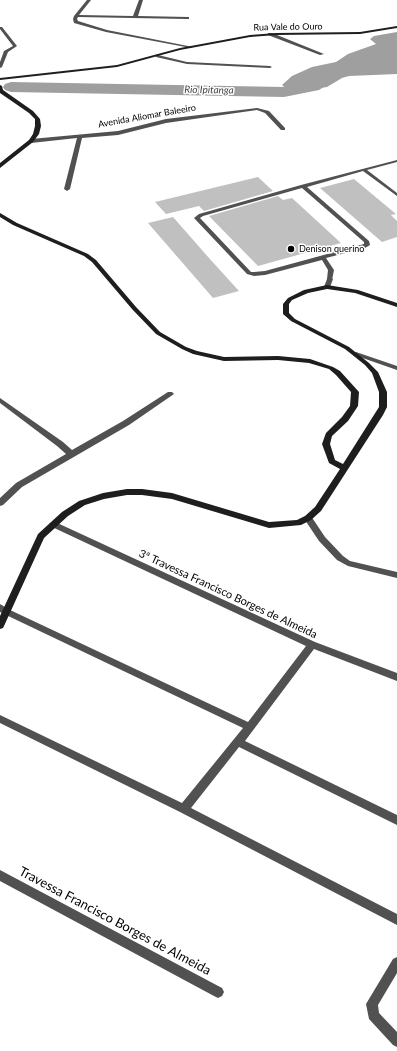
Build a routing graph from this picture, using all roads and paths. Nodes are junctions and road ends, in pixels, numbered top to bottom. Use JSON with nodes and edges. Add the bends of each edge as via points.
{"nodes":[{"id":1,"x":89,"y":0,"type":"edge"},
{"id":2,"x":141,"y":0,"type":"edge"},
{"id":3,"x":76,"y":16,"type":"junction"},
{"id":4,"x":135,"y":17,"type":"junction"},
{"id":5,"x":187,"y":18,"type":"dead end"},
{"id":6,"x":397,"y":27,"type":"edge"},
{"id":7,"x":1,"y":28,"type":"edge"},
{"id":8,"x":270,"y":34,"type":"junction"},
{"id":9,"x":191,"y":47,"type":"junction"},
{"id":10,"x":322,"y":54,"type":"dead end"},
{"id":11,"x":158,"y":56,"type":"junction"},
{"id":12,"x":0,"y":67,"type":"edge"},
{"id":13,"x":270,"y":67,"type":"dead end"},
{"id":14,"x":0,"y":79,"type":"edge"},
{"id":15,"x":0,"y":86,"type":"edge"},
{"id":16,"x":283,"y":129,"type":"dead end"},
{"id":17,"x":80,"y":138,"type":"junction"},
{"id":18,"x":31,"y":141,"type":"junction"},
{"id":19,"x":397,"y":161,"type":"edge"},
{"id":20,"x":0,"y":166,"type":"edge"},
{"id":21,"x":364,"y":170,"type":"junction"},
{"id":22,"x":303,"y":186,"type":"junction"},
{"id":23,"x":67,"y":189,"type":"dead end"},
{"id":24,"x":397,"y":195,"type":"edge"},
{"id":25,"x":0,"y":215,"type":"edge"},
{"id":26,"x":323,"y":257,"type":"junction"},
{"id":27,"x":330,"y":279,"type":"joint"},
{"id":28,"x":327,"y":287,"type":"junction"},
{"id":29,"x":397,"y":305,"type":"edge"},
{"id":30,"x":356,"y":354,"type":"junction"},
{"id":31,"x":397,"y":368,"type":"edge"},
{"id":32,"x":170,"y":394,"type":"dead end"},
{"id":33,"x":0,"y":400,"type":"edge"},
{"id":34,"x":71,"y":454,"type":"junction"},
{"id":35,"x":330,"y":458,"type":"junction"},
{"id":36,"x":346,"y":465,"type":"junction"},
{"id":37,"x":336,"y":479,"type":"junction"},
{"id":38,"x":1,"y":500,"type":"edge"},
{"id":39,"x":308,"y":518,"type":"junction"},
{"id":40,"x":53,"y":524,"type":"junction"},
{"id":41,"x":397,"y":575,"type":"edge"},
{"id":42,"x":3,"y":610,"type":"edge"},
{"id":43,"x":0,"y":626,"type":"edge"},
{"id":44,"x":312,"y":645,"type":"junction"},
{"id":45,"x":397,"y":677,"type":"edge"},
{"id":46,"x":0,"y":719,"type":"edge"},
{"id":47,"x":250,"y":727,"type":"junction"},
{"id":48,"x":238,"y":742,"type":"junction"},
{"id":49,"x":184,"y":809,"type":"junction"},
{"id":50,"x":397,"y":820,"type":"edge"},
{"id":51,"x":0,"y":875,"type":"edge"},
{"id":52,"x":397,"y":920,"type":"edge"},
{"id":53,"x":397,"y":962,"type":"edge"},
{"id":54,"x":218,"y":992,"type":"dead end"},
{"id":55,"x":397,"y":1041,"type":"edge"}],
"edges":[{"from":1,"to":3,"type":"street"},
{"from":2,"to":4,"type":"street"},
{"from":3,"to":4,"type":"street"},
{"from":3,"to":9,"type":"street","via":[[76,22],[93,28]]},
{"from":4,"to":5,"type":"street"},
{"from":6,"to":8,"type":"main road","name":"Rua Vale do Ouro","via":[[355,34]]},
{"from":7,"to":12,"type":"lane","via":[[15,46],[6,51]]},
{"from":8,"to":9,"type":"main road","name":"Rua Vale do Ouro"},
{"from":8,"to":10,"type":"street"},
{"from":9,"to":11,"type":"main road","name":"Rua Vale do Ouro"},
{"from":11,"to":13,"type":"street","name":"Rua Vale do Ouro","via":[[187,63]]},
{"from":11,"to":14,"type":"main road","name":"Rua Vale do Ouro","via":[[111,67]]},
{"from":15,"to":18,"type":"main road","via":[[1,91],[37,119],[36,134]]},
{"from":16,"to":17,"type":"street","name":"Avenida Aliomar Baleeiro","via":[[267,112],[257,109],[166,121],[128,131]]},
{"from":17,"to":18,"type":"street","name":"Avenida Aliomar Baleeiro"},
{"from":17,"to":23,"type":"street"},
{"from":18,"to":20,"type":"main road"},
{"from":19,"to":21,"type":"lane"},
{"from":21,"to":22,"type":"lane"},
{"from":21,"to":24,"type":"lane"},
{"from":22,"to":26,"type":"lane","via":[[367,243],[363,247]]},
{"from":22,"to":26,"type":"lane","via":[[198,218],[248,273],[265,273]]},
{"from":25,"to":35,"type":"main road","via":[[15,224],[86,254],[158,333],[184,348],[224,359],[278,358],[310,361],[338,373],[355,392],[355,398],[354,406],[345,419],[329,435],[326,444]]},
{"from":26,"to":27,"type":"lane","via":[[331,270]]},
{"from":27,"to":28,"type":"street"},
{"from":28,"to":29,"type":"main road","via":[[356,291]]},
{"from":28,"to":30,"type":"main road","via":[[306,291],[290,299],[284,308],[286,314],[304,327]]},
{"from":30,"to":31,"type":"street"},
{"from":30,"to":36,"type":"main road","via":[[375,372],[383,392],[383,400],[379,415]]},
{"from":32,"to":34,"type":"street"},
{"from":33,"to":34,"type":"street"},
{"from":34,"to":38,"type":"street","via":[[19,485]]},
{"from":35,"to":36,"type":"main road"},
{"from":35,"to":37,"type":"main road"},
{"from":36,"to":37,"type":"main road"},
{"from":37,"to":39,"type":"main road","via":[[318,508]]},
{"from":39,"to":40,"type":"main road","via":[[298,523],[269,525],[172,496],[126,492],[82,503]]},
{"from":39,"to":41,"type":"street","via":[[322,539],[340,558],[348,563]]},
{"from":40,"to":42,"type":"main road","via":[[41,536]]},
{"from":40,"to":44,"type":"street","name":"3ª Travessa Francisco Borges de Almeida"},
{"from":42,"to":43,"type":"main road"},
{"from":42,"to":47,"type":"street"},
{"from":44,"to":45,"type":"street","name":"3ª Travessa Francisco Borges de Almeida"},
{"from":44,"to":47,"type":"street"},
{"from":46,"to":49,"type":"street"},
{"from":47,"to":48,"type":"street"},
{"from":48,"to":49,"type":"street"},
{"from":48,"to":50,"type":"street"},
{"from":49,"to":52,"type":"street"},
{"from":51,"to":54,"type":"street","name":"Travessa Francisco Borges de Almeida"},
{"from":53,"to":55,"type":"street","via":[[378,992],[372,1010],[378,1021]]}]}
